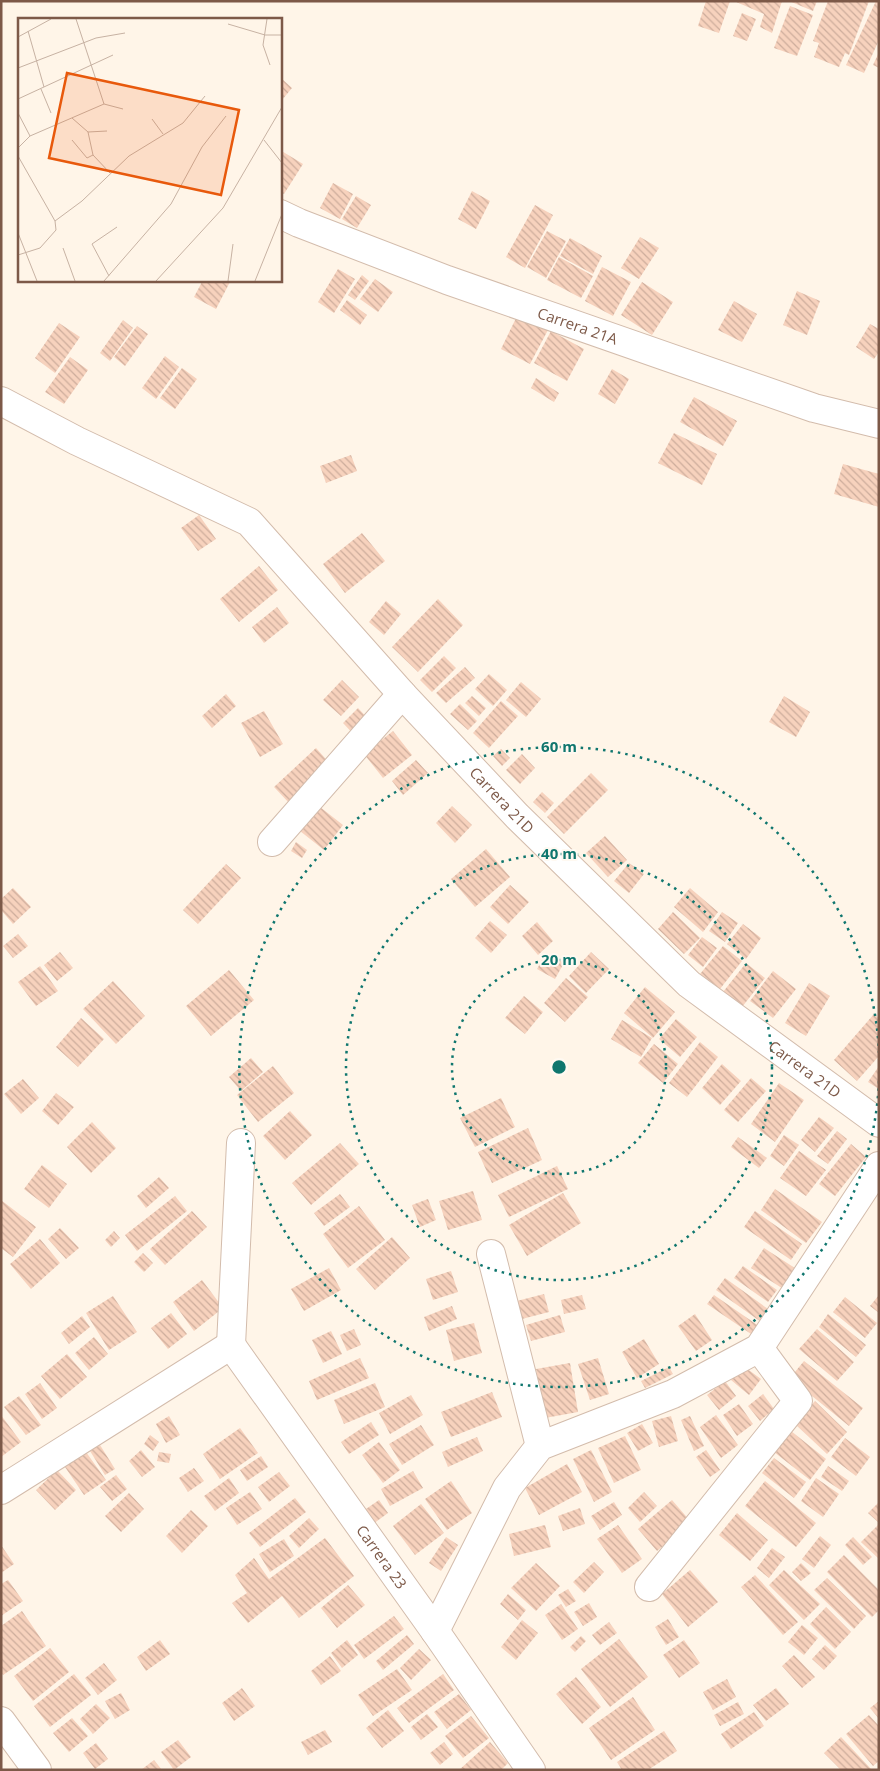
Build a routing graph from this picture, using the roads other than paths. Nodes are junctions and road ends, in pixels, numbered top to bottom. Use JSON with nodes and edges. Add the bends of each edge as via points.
{"nodes":[{"id":1,"x":281,"y":214,"type":"edge"},
{"id":2,"x":1,"y":400,"type":"edge"},
{"id":3,"x":879,"y":424,"type":"edge"},
{"id":4,"x":402,"y":694,"type":"junction"},
{"id":5,"x":272,"y":842,"type":"dead end"},
{"id":6,"x":879,"y":1123,"type":"edge"},
{"id":7,"x":241,"y":1143,"type":"dead end"},
{"id":8,"x":879,"y":1166,"type":"edge"},
{"id":9,"x":491,"y":1254,"type":"dead end"},
{"id":10,"x":231,"y":1345,"type":"junction"},
{"id":11,"x":759,"y":1348,"type":"junction"},
{"id":12,"x":540,"y":1446,"type":"junction"},
{"id":13,"x":1,"y":1490,"type":"edge"},
{"id":14,"x":649,"y":1588,"type":"dead end"},
{"id":15,"x":435,"y":1631,"type":"junction"},
{"id":16,"x":1,"y":1722,"type":"edge"},
{"id":17,"x":37,"y":1770,"type":"edge"},
{"id":18,"x":531,"y":1770,"type":"edge"}],
"edges":[{"from":1,"to":3,"type":"street","name":"Carrera 21A","via":[[456,284],[814,408]]},
{"from":2,"to":4,"type":"street","name":"Carrera 21D","via":[[77,441],[249,522]]},
{"from":4,"to":5,"type":"street"},
{"from":4,"to":6,"type":"street","name":"Carrera 21D","via":[[517,816],[689,984]]},
{"from":7,"to":10,"type":"street"},
{"from":8,"to":11,"type":"street"},
{"from":9,"to":12,"type":"street"},
{"from":10,"to":13,"type":"street"},
{"from":10,"to":15,"type":"street","name":"Carrera 23"},
{"from":11,"to":12,"type":"street","via":[[673,1394]]},
{"from":11,"to":14,"type":"street","via":[[798,1401]]},
{"from":12,"to":15,"type":"street","via":[[507,1488]]},
{"from":15,"to":18,"type":"street","name":"Carrera 23"},
{"from":16,"to":17,"type":"street"}]}
